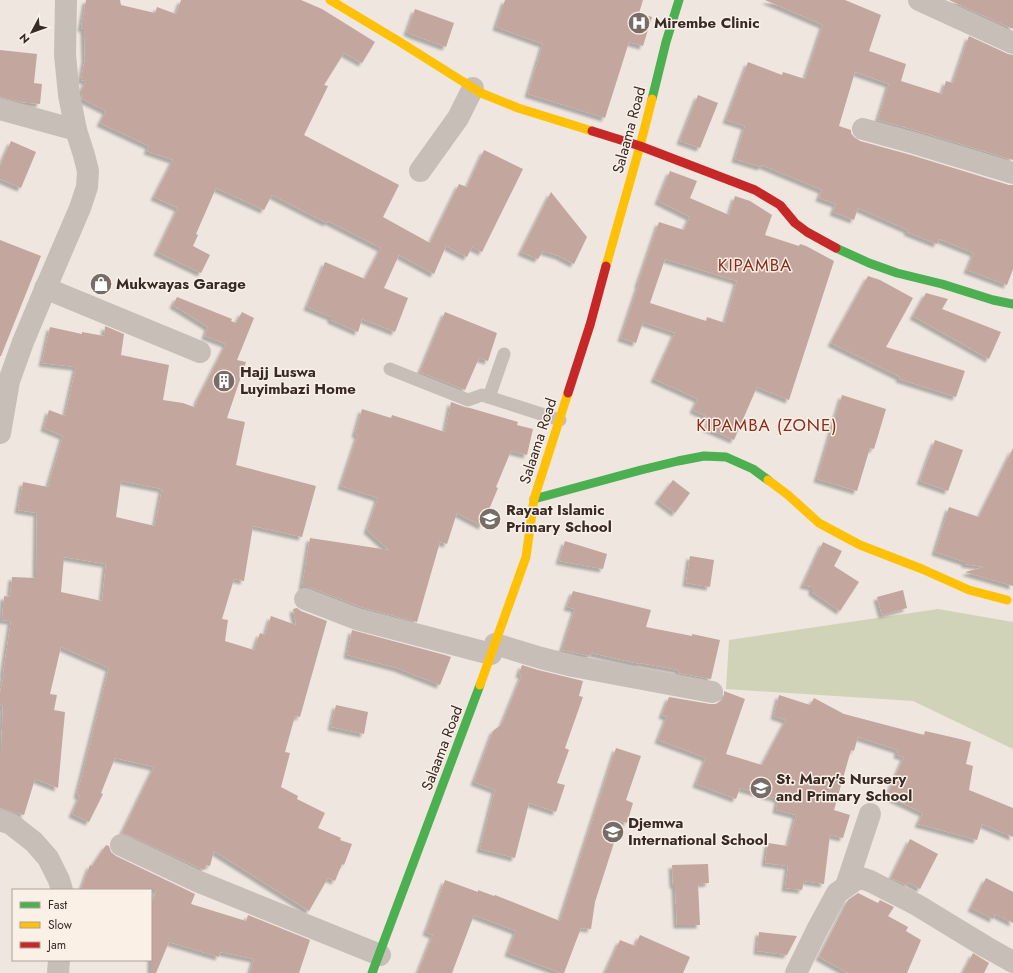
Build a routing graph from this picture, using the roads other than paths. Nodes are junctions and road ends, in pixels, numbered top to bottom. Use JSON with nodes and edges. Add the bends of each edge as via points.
{"nodes":[{"id":1,"x":66,"y":0,"type":"edge"},
{"id":2,"x":330,"y":0,"type":"edge"},
{"id":3,"x":679,"y":0,"type":"edge"},
{"id":4,"x":919,"y":0,"type":"edge"},
{"id":5,"x":1013,"y":42,"type":"edge"},
{"id":6,"x":473,"y":88,"type":"junction"},
{"id":7,"x":0,"y":109,"type":"edge"},
{"id":8,"x":863,"y":129,"type":"dead end"},
{"id":9,"x":76,"y":130,"type":"junction"},
{"id":10,"x":640,"y":146,"type":"junction"},
{"id":11,"x":420,"y":171,"type":"dead end"},
{"id":12,"x":1013,"y":173,"type":"edge"},
{"id":13,"x":45,"y":288,"type":"junction"},
{"id":14,"x":1013,"y":304,"type":"edge"},
{"id":15,"x":200,"y":352,"type":"dead end"},
{"id":16,"x":504,"y":354,"type":"dead end"},
{"id":17,"x":390,"y":369,"type":"dead end"},
{"id":18,"x":489,"y":397,"type":"junction"},
{"id":19,"x":560,"y":420,"type":"junction"},
{"id":20,"x":0,"y":433,"type":"edge"},
{"id":21,"x":534,"y":498,"type":"junction"},
{"id":22,"x":305,"y":600,"type":"dead end"},
{"id":23,"x":1007,"y":600,"type":"dead end"},
{"id":24,"x":493,"y":649,"type":"junction"},
{"id":25,"x":712,"y":692,"type":"dead end"},
{"id":26,"x":870,"y":814,"type":"dead end"},
{"id":27,"x":0,"y":820,"type":"edge"},
{"id":28,"x":121,"y":845,"type":"dead end"},
{"id":29,"x":846,"y":886,"type":"junction"},
{"id":30,"x":62,"y":889,"type":"edge"},
{"id":31,"x":60,"y":961,"type":"edge"},
{"id":32,"x":1013,"y":962,"type":"edge"},
{"id":33,"x":376,"y":964,"type":"edge"},
{"id":34,"x":58,"y":973,"type":"edge"},
{"id":35,"x":796,"y":973,"type":"edge"}],
"edges":[{"from":1,"to":9,"type":"street","via":[[65,55]]},
{"from":2,"to":6,"type":"street"},
{"from":3,"to":10,"type":"street","name":"Salaama Road"},
{"from":4,"to":5,"type":"street"},
{"from":6,"to":10,"type":"street","via":[[518,108]]},
{"from":6,"to":11,"type":"street","via":[[458,118]]},
{"from":7,"to":9,"type":"street"},
{"from":8,"to":12,"type":"street"},
{"from":9,"to":13,"type":"street","via":[[88,171],[86,188],[80,208]]},
{"from":10,"to":14,"type":"street","via":[[755,190],[780,206],[807,232],[869,263],[897,274]]},
{"from":10,"to":19,"type":"street","name":"Salaama Road","via":[[590,325]]},
{"from":13,"to":15,"type":"street"},
{"from":13,"to":20,"type":"street","via":[[9,381]]},
{"from":16,"to":18,"type":"lane"},
{"from":17,"to":18,"type":"lane","via":[[468,400],[482,395]]},
{"from":18,"to":19,"type":"lane"},
{"from":19,"to":21,"type":"street","name":"Salaama Road"},
{"from":21,"to":23,"type":"street","via":[[678,460],[704,456],[726,457],[753,469],[788,495],[819,523],[860,545],[969,590]]},
{"from":21,"to":24,"type":"street","name":"Salaama Road","via":[[526,556]]},
{"from":22,"to":24,"type":"street","via":[[357,619]]},
{"from":24,"to":25,"type":"street"},
{"from":24,"to":33,"type":"street","name":"Salaama Road"},
{"from":26,"to":29,"type":"street"},
{"from":27,"to":30,"type":"street","via":[[11,824],[34,842],[48,858]]},
{"from":28,"to":33,"type":"street"},
{"from":29,"to":32,"type":"street","via":[[861,878],[870,881],[917,905]]},
{"from":29,"to":35,"type":"street","via":[[837,893]]},
{"from":31,"to":34,"type":"street"}]}
